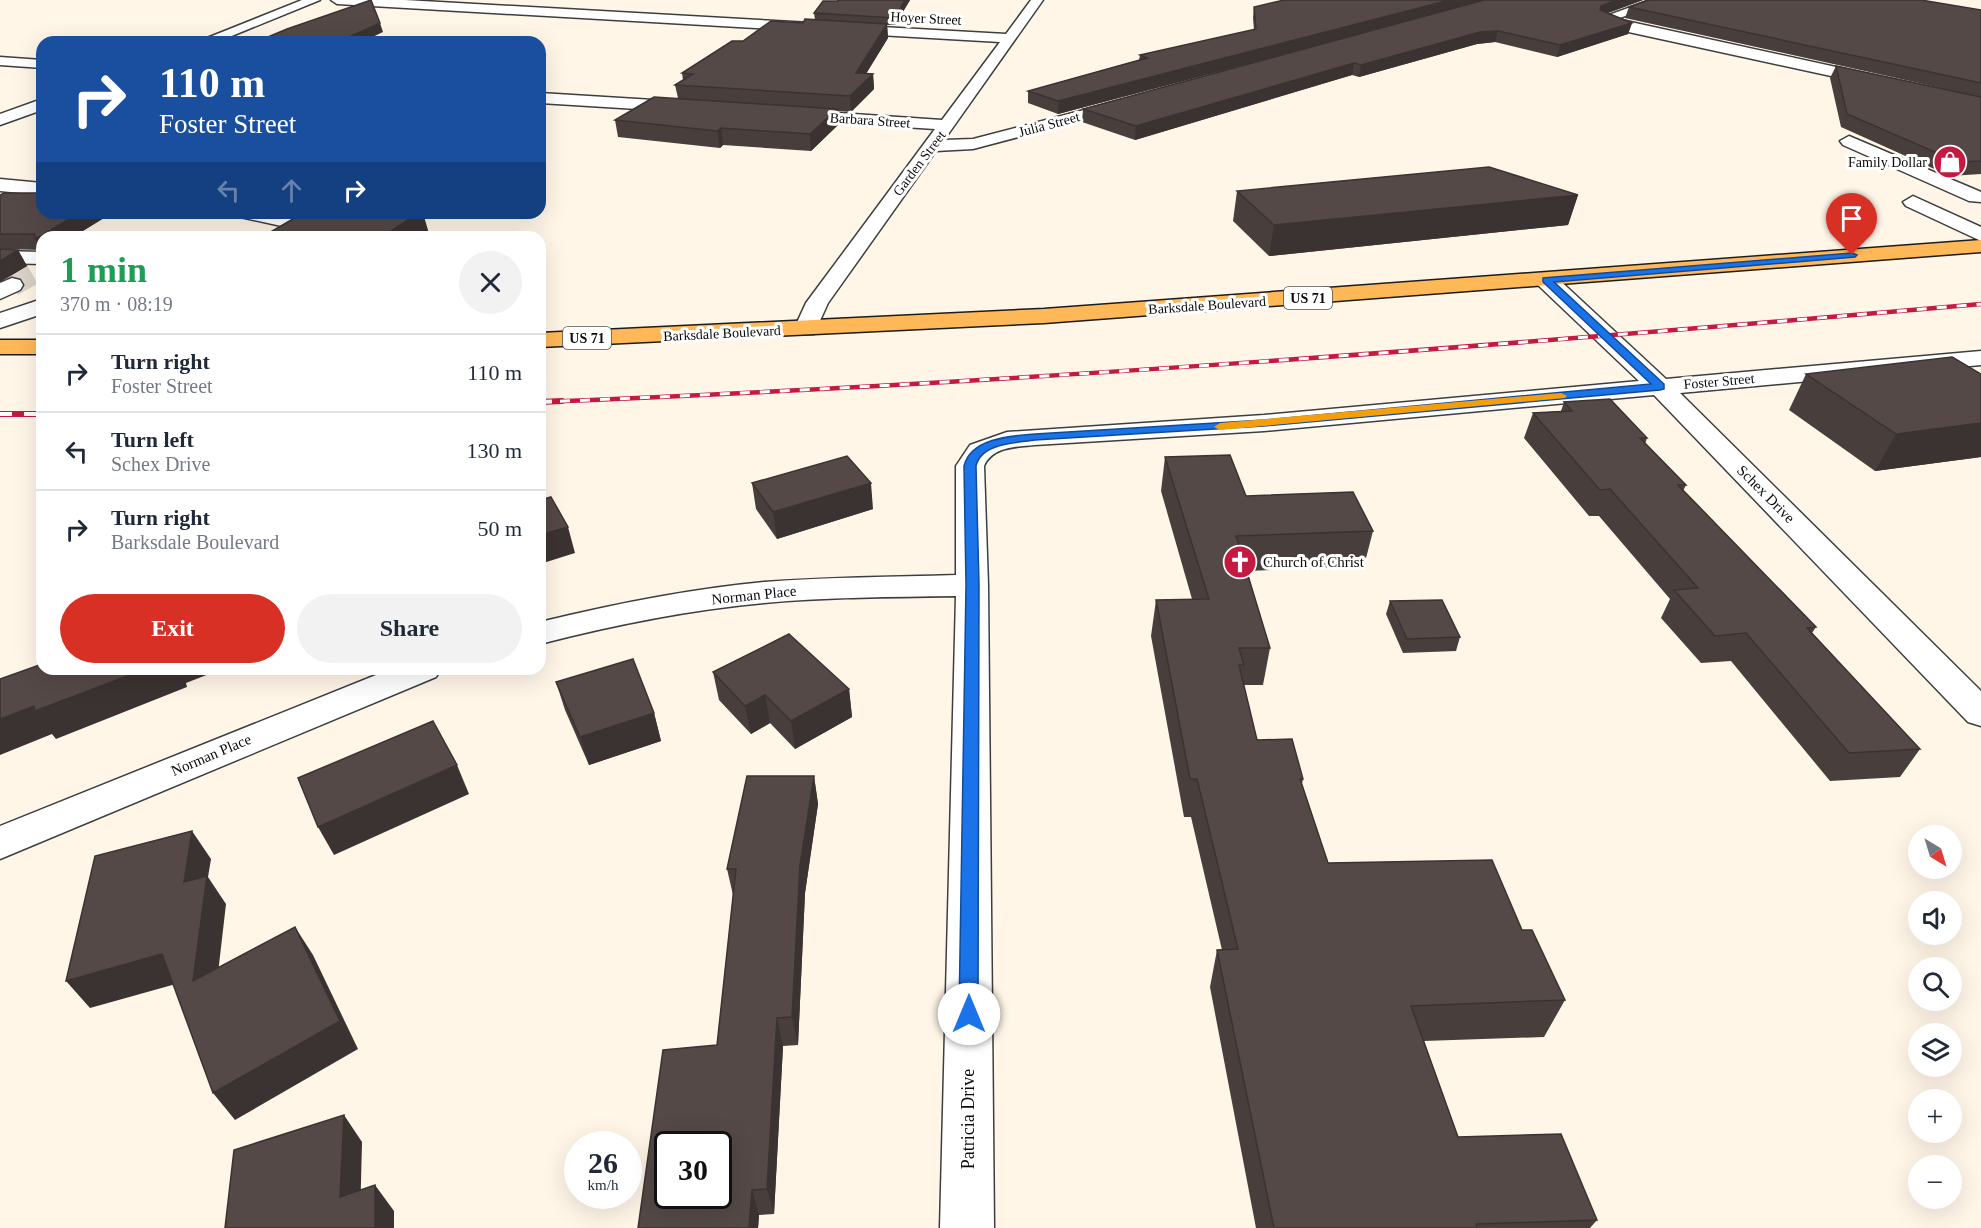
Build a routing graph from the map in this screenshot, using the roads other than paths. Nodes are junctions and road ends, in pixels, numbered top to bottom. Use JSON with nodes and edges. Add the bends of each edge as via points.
{"nodes":[{"id":1,"x":314,"y":0,"type":"edge"},
{"id":2,"x":337,"y":0,"type":"edge"},
{"id":3,"x":1037,"y":0,"type":"edge"},
{"id":4,"x":1663,"y":0,"type":"edge"},
{"id":5,"x":220,"y":36,"type":"edge"},
{"id":6,"x":1011,"y":38,"type":"junction"},
{"id":7,"x":0,"y":61,"type":"edge"},
{"id":8,"x":36,"y":64,"type":"edge"},
{"id":9,"x":1889,"y":84,"type":"edge"},
{"id":10,"x":546,"y":98,"type":"edge"},
{"id":11,"x":1142,"y":99,"type":"edge"},
{"id":12,"x":36,"y":106,"type":"edge"},
{"id":13,"x":703,"y":109,"type":"edge"},
{"id":14,"x":773,"y":113,"type":"edge"},
{"id":15,"x":0,"y":120,"type":"edge"},
{"id":16,"x":948,"y":125,"type":"junction"},
{"id":17,"x":1849,"y":141,"type":"dead end"},
{"id":18,"x":932,"y":146,"type":"junction"},
{"id":19,"x":0,"y":185,"type":"edge"},
{"id":20,"x":36,"y":188,"type":"edge"},
{"id":21,"x":1976,"y":197,"type":"dead end"},
{"id":22,"x":1913,"y":202,"type":"dead end"},
{"id":23,"x":278,"y":219,"type":"edge"},
{"id":24,"x":293,"y":231,"type":"edge"},
{"id":25,"x":1981,"y":235,"type":"edge"},
{"id":26,"x":1981,"y":246,"type":"edge"},
{"id":27,"x":0,"y":257,"type":"edge"},
{"id":28,"x":1546,"y":280,"type":"junction"},
{"id":29,"x":26,"y":283,"type":"edge"},
{"id":30,"x":0,"y":321,"type":"edge"},
{"id":31,"x":806,"y":329,"type":"junction"},
{"id":32,"x":546,"y":340,"type":"edge"},
{"id":33,"x":0,"y":347,"type":"edge"},
{"id":34,"x":36,"y":347,"type":"edge"},
{"id":35,"x":1981,"y":358,"type":"edge"},
{"id":36,"x":1660,"y":387,"type":"junction"},
{"id":37,"x":992,"y":444,"type":"joint"},
{"id":38,"x":972,"y":585,"type":"junction"},
{"id":39,"x":546,"y":632,"type":"edge"},
{"id":40,"x":409,"y":675,"type":"edge"},
{"id":41,"x":1981,"y":712,"type":"edge"},
{"id":42,"x":0,"y":843,"type":"edge"},
{"id":43,"x":967,"y":1228,"type":"edge"}],
"edges":[{"from":1,"to":5,"type":"street"},
{"from":2,"to":6,"type":"street","name":"Hoyer Street"},
{"from":3,"to":6,"type":"street","name":"Garden Street"},
{"from":4,"to":9,"type":"street","via":[[1605,19],[1624,27]]},
{"from":6,"to":16,"type":"street","name":"Garden Street"},
{"from":7,"to":8,"type":"street"},
{"from":10,"to":13,"type":"street"},
{"from":11,"to":18,"type":"street","name":"Julia Street","via":[[982,142]]},
{"from":12,"to":15,"type":"street"},
{"from":14,"to":16,"type":"street","name":"Barbara Street"},
{"from":16,"to":18,"type":"street","name":"Garden Street"},
{"from":17,"to":21,"type":"street"},
{"from":18,"to":31,"type":"street","name":"Garden Street","via":[[817,303]]},
{"from":19,"to":20,"type":"street"},
{"from":22,"to":25,"type":"street"},
{"from":23,"to":24,"type":"street","via":[[304,224]]},
{"from":26,"to":28,"type":"main road","name":"Barksdale Boulevard","number":"US 71"},
{"from":27,"to":29,"type":"street"},
{"from":28,"to":31,"type":"main road","name":"Barksdale Boulevard","number":"US 71"},
{"from":28,"to":36,"type":"street","name":"Schex Drive"},
{"from":29,"to":30,"type":"street"},
{"from":31,"to":32,"type":"main road","name":"Barksdale Boulevard","number":"US 71"},
{"from":33,"to":34,"type":"main road"},
{"from":35,"to":36,"type":"street","name":"Foster Street"},
{"from":36,"to":37,"type":"street","name":"Foster Street","via":[[1253,424],[1035,437]]},
{"from":36,"to":41,"type":"street","name":"Schex Drive"},
{"from":37,"to":38,"type":"street","name":"Patricia Drive","via":[[980,450],[970,466]]},
{"from":38,"to":39,"type":"street","name":"Norman Place","via":[[797,590],[737,596],[640,610]]},
{"from":38,"to":43,"type":"street","name":"Patricia Drive"},
{"from":40,"to":42,"type":"street","name":"Norman Place"}]}
